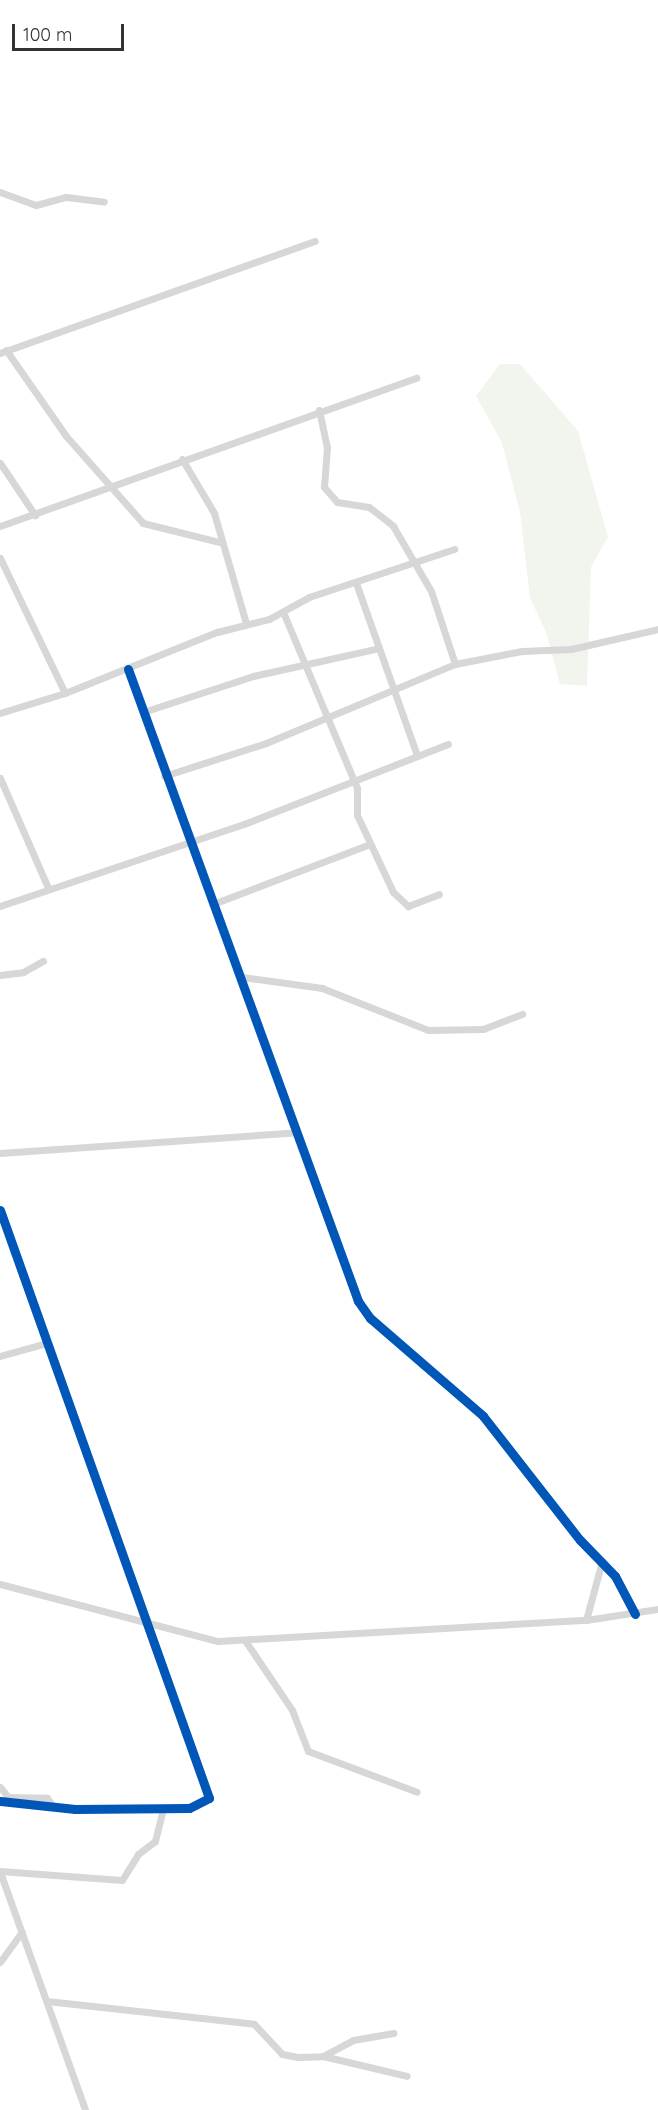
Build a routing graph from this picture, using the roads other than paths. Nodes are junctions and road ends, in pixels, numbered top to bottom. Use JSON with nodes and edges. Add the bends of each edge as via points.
{"nodes":[{"id":1,"x":0,"y":192,"type":"edge"},
{"id":2,"x":104,"y":202,"type":"dead end"},
{"id":3,"x":315,"y":241,"type":"dead end"},
{"id":4,"x":3,"y":351,"type":"edge"},
{"id":5,"x":416,"y":378,"type":"dead end"},
{"id":6,"x":319,"y":410,"type":"junction"},
{"id":7,"x":182,"y":459,"type":"junction"},
{"id":8,"x":0,"y":463,"type":"edge"},
{"id":9,"x":109,"y":487,"type":"junction"},
{"id":10,"x":35,"y":515,"type":"junction"},
{"id":11,"x":0,"y":526,"type":"edge"},
{"id":12,"x":219,"y":542,"type":"junction"},
{"id":13,"x":454,"y":549,"type":"dead end"},
{"id":14,"x":0,"y":558,"type":"edge"},
{"id":15,"x":413,"y":561,"type":"junction"},
{"id":16,"x":356,"y":583,"type":"junction"},
{"id":17,"x":283,"y":612,"type":"junction"},
{"id":18,"x":246,"y":623,"type":"junction"},
{"id":19,"x":658,"y":629,"type":"edge"},
{"id":20,"x":380,"y":648,"type":"junction"},
{"id":21,"x":455,"y":664,"type":"junction"},
{"id":22,"x":306,"y":665,"type":"junction"},
{"id":23,"x":128,"y":669,"type":"junction"},
{"id":24,"x":393,"y":687,"type":"junction"},
{"id":25,"x":65,"y":693,"type":"junction"},
{"id":26,"x":0,"y":712,"type":"edge"},
{"id":27,"x":143,"y":712,"type":"junction"},
{"id":28,"x":329,"y":719,"type":"junction"},
{"id":29,"x":448,"y":744,"type":"dead end"},
{"id":30,"x":417,"y":755,"type":"junction"},
{"id":31,"x":164,"y":776,"type":"junction"},
{"id":32,"x":0,"y":778,"type":"edge"},
{"id":33,"x":352,"y":780,"type":"junction"},
{"id":34,"x":190,"y":838,"type":"junction"},
{"id":35,"x":370,"y":844,"type":"junction"},
{"id":36,"x":48,"y":888,"type":"junction"},
{"id":37,"x":439,"y":894,"type":"dead end"},
{"id":38,"x":213,"y":904,"type":"junction"},
{"id":39,"x":0,"y":906,"type":"edge"},
{"id":40,"x":43,"y":962,"type":"dead end"},
{"id":41,"x":0,"y":975,"type":"edge"},
{"id":42,"x":242,"y":977,"type":"junction"},
{"id":43,"x":522,"y":1014,"type":"dead end"},
{"id":44,"x":297,"y":1132,"type":"junction"},
{"id":45,"x":0,"y":1153,"type":"edge"},
{"id":46,"x":0,"y":1210,"type":"edge"},
{"id":47,"x":47,"y":1343,"type":"junction"},
{"id":48,"x":0,"y":1356,"type":"edge"},
{"id":49,"x":602,"y":1561,"type":"junction"},
{"id":50,"x":0,"y":1584,"type":"edge"},
{"id":51,"x":658,"y":1610,"type":"edge"},
{"id":52,"x":635,"y":1614,"type":"junction"},
{"id":53,"x":146,"y":1620,"type":"junction"},
{"id":54,"x":586,"y":1620,"type":"junction"},
{"id":55,"x":246,"y":1642,"type":"junction"},
{"id":56,"x":0,"y":1786,"type":"edge"},
{"id":57,"x":417,"y":1792,"type":"dead end"},
{"id":58,"x":0,"y":1801,"type":"edge"},
{"id":59,"x":52,"y":1805,"type":"junction"},
{"id":60,"x":163,"y":1808,"type":"junction"},
{"id":61,"x":0,"y":1871,"type":"edge"},
{"id":62,"x":22,"y":1932,"type":"junction"},
{"id":63,"x":0,"y":1962,"type":"edge"},
{"id":64,"x":47,"y":2001,"type":"junction"},
{"id":65,"x":393,"y":2033,"type":"dead end"},
{"id":66,"x":323,"y":2056,"type":"junction"},
{"id":67,"x":407,"y":2076,"type":"dead end"},
{"id":68,"x":85,"y":2110,"type":"edge"}],
"edges":[{"from":1,"to":2,"type":"street","via":[[36,205],[66,197]]},
{"from":3,"to":4,"type":"street"},
{"from":4,"to":9,"type":"street"},
{"from":5,"to":6,"type":"street"},
{"from":6,"to":7,"type":"street"},
{"from":6,"to":15,"type":"street","via":[[327,447],[324,487],[337,501],[369,507],[387,519]]},
{"from":7,"to":9,"type":"street"},
{"from":7,"to":12,"type":"street","via":[[210,504]]},
{"from":8,"to":10,"type":"street"},
{"from":9,"to":10,"type":"street"},
{"from":9,"to":12,"type":"street","via":[[144,523]]},
{"from":10,"to":11,"type":"street"},
{"from":12,"to":18,"type":"street"},
{"from":13,"to":15,"type":"street"},
{"from":14,"to":25,"type":"street"},
{"from":15,"to":16,"type":"street"},
{"from":15,"to":21,"type":"street","via":[[431,591]]},
{"from":16,"to":17,"type":"street"},
{"from":16,"to":20,"type":"street"},
{"from":17,"to":18,"type":"street"},
{"from":17,"to":22,"type":"street"},
{"from":18,"to":23,"type":"street"},
{"from":19,"to":21,"type":"street","via":[[572,649],[522,651]]},
{"from":20,"to":22,"type":"street"},
{"from":20,"to":24,"type":"street"},
{"from":21,"to":24,"type":"street"},
{"from":22,"to":27,"type":"street","via":[[253,676]]},
{"from":22,"to":28,"type":"street"},
{"from":23,"to":25,"type":"street"},
{"from":23,"to":27,"type":"street"},
{"from":24,"to":28,"type":"street"},
{"from":24,"to":30,"type":"street"},
{"from":25,"to":26,"type":"street"},
{"from":27,"to":31,"type":"street"},
{"from":28,"to":31,"type":"street"},
{"from":28,"to":33,"type":"street"},
{"from":29,"to":30,"type":"street"},
{"from":30,"to":33,"type":"street"},
{"from":31,"to":34,"type":"street"},
{"from":32,"to":36,"type":"street"},
{"from":33,"to":34,"type":"street","via":[[244,824]]},
{"from":33,"to":35,"type":"street","via":[[357,815]]},
{"from":34,"to":36,"type":"street"},
{"from":34,"to":38,"type":"street"},
{"from":35,"to":37,"type":"street","via":[[404,904]]},
{"from":35,"to":38,"type":"street"},
{"from":36,"to":39,"type":"street"},
{"from":38,"to":42,"type":"street"},
{"from":40,"to":41,"type":"street","via":[[23,972]]},
{"from":42,"to":43,"type":"street","via":[[322,988],[428,1030],[483,1029]]},
{"from":42,"to":44,"type":"street"},
{"from":44,"to":45,"type":"street"},
{"from":44,"to":49,"type":"street","via":[[350,1282],[370,1318],[483,1416]]},
{"from":46,"to":47,"type":"street"},
{"from":47,"to":48,"type":"street"},
{"from":47,"to":53,"type":"street"},
{"from":49,"to":52,"type":"street"},
{"from":49,"to":54,"type":"street"},
{"from":50,"to":53,"type":"street"},
{"from":51,"to":52,"type":"street"},
{"from":52,"to":54,"type":"street"},
{"from":53,"to":55,"type":"street","via":[[218,1641]]},
{"from":53,"to":60,"type":"street","via":[[208,1792],[203,1804]]},
{"from":54,"to":55,"type":"street"},
{"from":55,"to":57,"type":"street","via":[[292,1710],[308,1751]]},
{"from":56,"to":59,"type":"street","via":[[8,1797],[47,1798]]},
{"from":58,"to":59,"type":"street"},
{"from":59,"to":60,"type":"street"},
{"from":60,"to":61,"type":"street","via":[[155,1841],[138,1854],[122,1880]]},
{"from":61,"to":62,"type":"street"},
{"from":62,"to":63,"type":"street"},
{"from":62,"to":64,"type":"street"},
{"from":64,"to":66,"type":"street","via":[[254,2024],[282,2054]]},
{"from":64,"to":68,"type":"street"},
{"from":65,"to":66,"type":"street","via":[[353,2040]]},
{"from":66,"to":67,"type":"street"}]}
